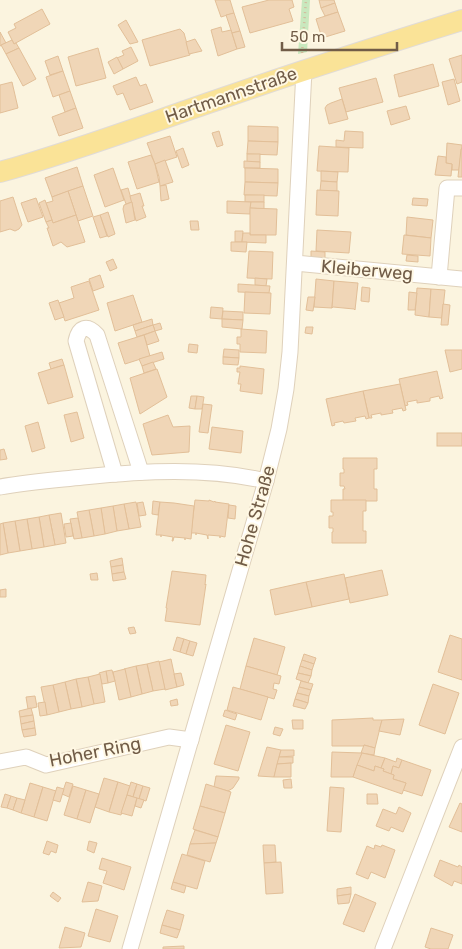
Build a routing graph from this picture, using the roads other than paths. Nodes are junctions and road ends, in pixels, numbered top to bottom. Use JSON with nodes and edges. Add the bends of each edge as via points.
{"nodes":[{"id":1,"x":462,"y":20,"type":"edge"},
{"id":2,"x":304,"y":70,"type":"junction"},
{"id":3,"x":0,"y":172,"type":"edge"},
{"id":4,"x":462,"y":188,"type":"edge"},
{"id":5,"x":294,"y":263,"type":"junction"},
{"id":6,"x":439,"y":276,"type":"junction"},
{"id":7,"x":462,"y":279,"type":"edge"},
{"id":8,"x":141,"y":472,"type":"junction"},
{"id":9,"x":115,"y":474,"type":"junction"},
{"id":10,"x":266,"y":481,"type":"junction"},
{"id":11,"x":0,"y":487,"type":"edge"},
{"id":12,"x":191,"y":740,"type":"junction"},
{"id":13,"x":462,"y":747,"type":"edge"},
{"id":14,"x":0,"y":762,"type":"edge"},
{"id":15,"x":130,"y":949,"type":"edge"},
{"id":16,"x":383,"y":949,"type":"edge"}],
"edges":[{"from":1,"to":2,"type":"main road","name":"Hartmannstraße"},
{"from":2,"to":3,"type":"main road","name":"Hartmannstraße","via":[[92,144]]},
{"from":2,"to":5,"type":"street","name":"Hohe Straße"},
{"from":4,"to":6,"type":"street","name":"Kleiberweg","via":[[447,188]]},
{"from":5,"to":6,"type":"street","name":"Kleiberweg"},
{"from":5,"to":10,"type":"street","name":"Hohe Straße","via":[[286,388]]},
{"from":6,"to":7,"type":"street","name":"Kleiberweg"},
{"from":8,"to":9,"type":"street"},
{"from":8,"to":9,"type":"street","via":[[97,335],[86,328],[77,335],[76,341]]},
{"from":8,"to":10,"type":"street","via":[[229,474]]},
{"from":9,"to":11,"type":"street"},
{"from":10,"to":12,"type":"street","name":"Hohe Straße"},
{"from":12,"to":14,"type":"street","name":"Hoher Ring","via":[[169,737],[46,765],[26,757]]},
{"from":12,"to":15,"type":"street","name":"Hohe Straße"},
{"from":13,"to":16,"type":"street"}]}
